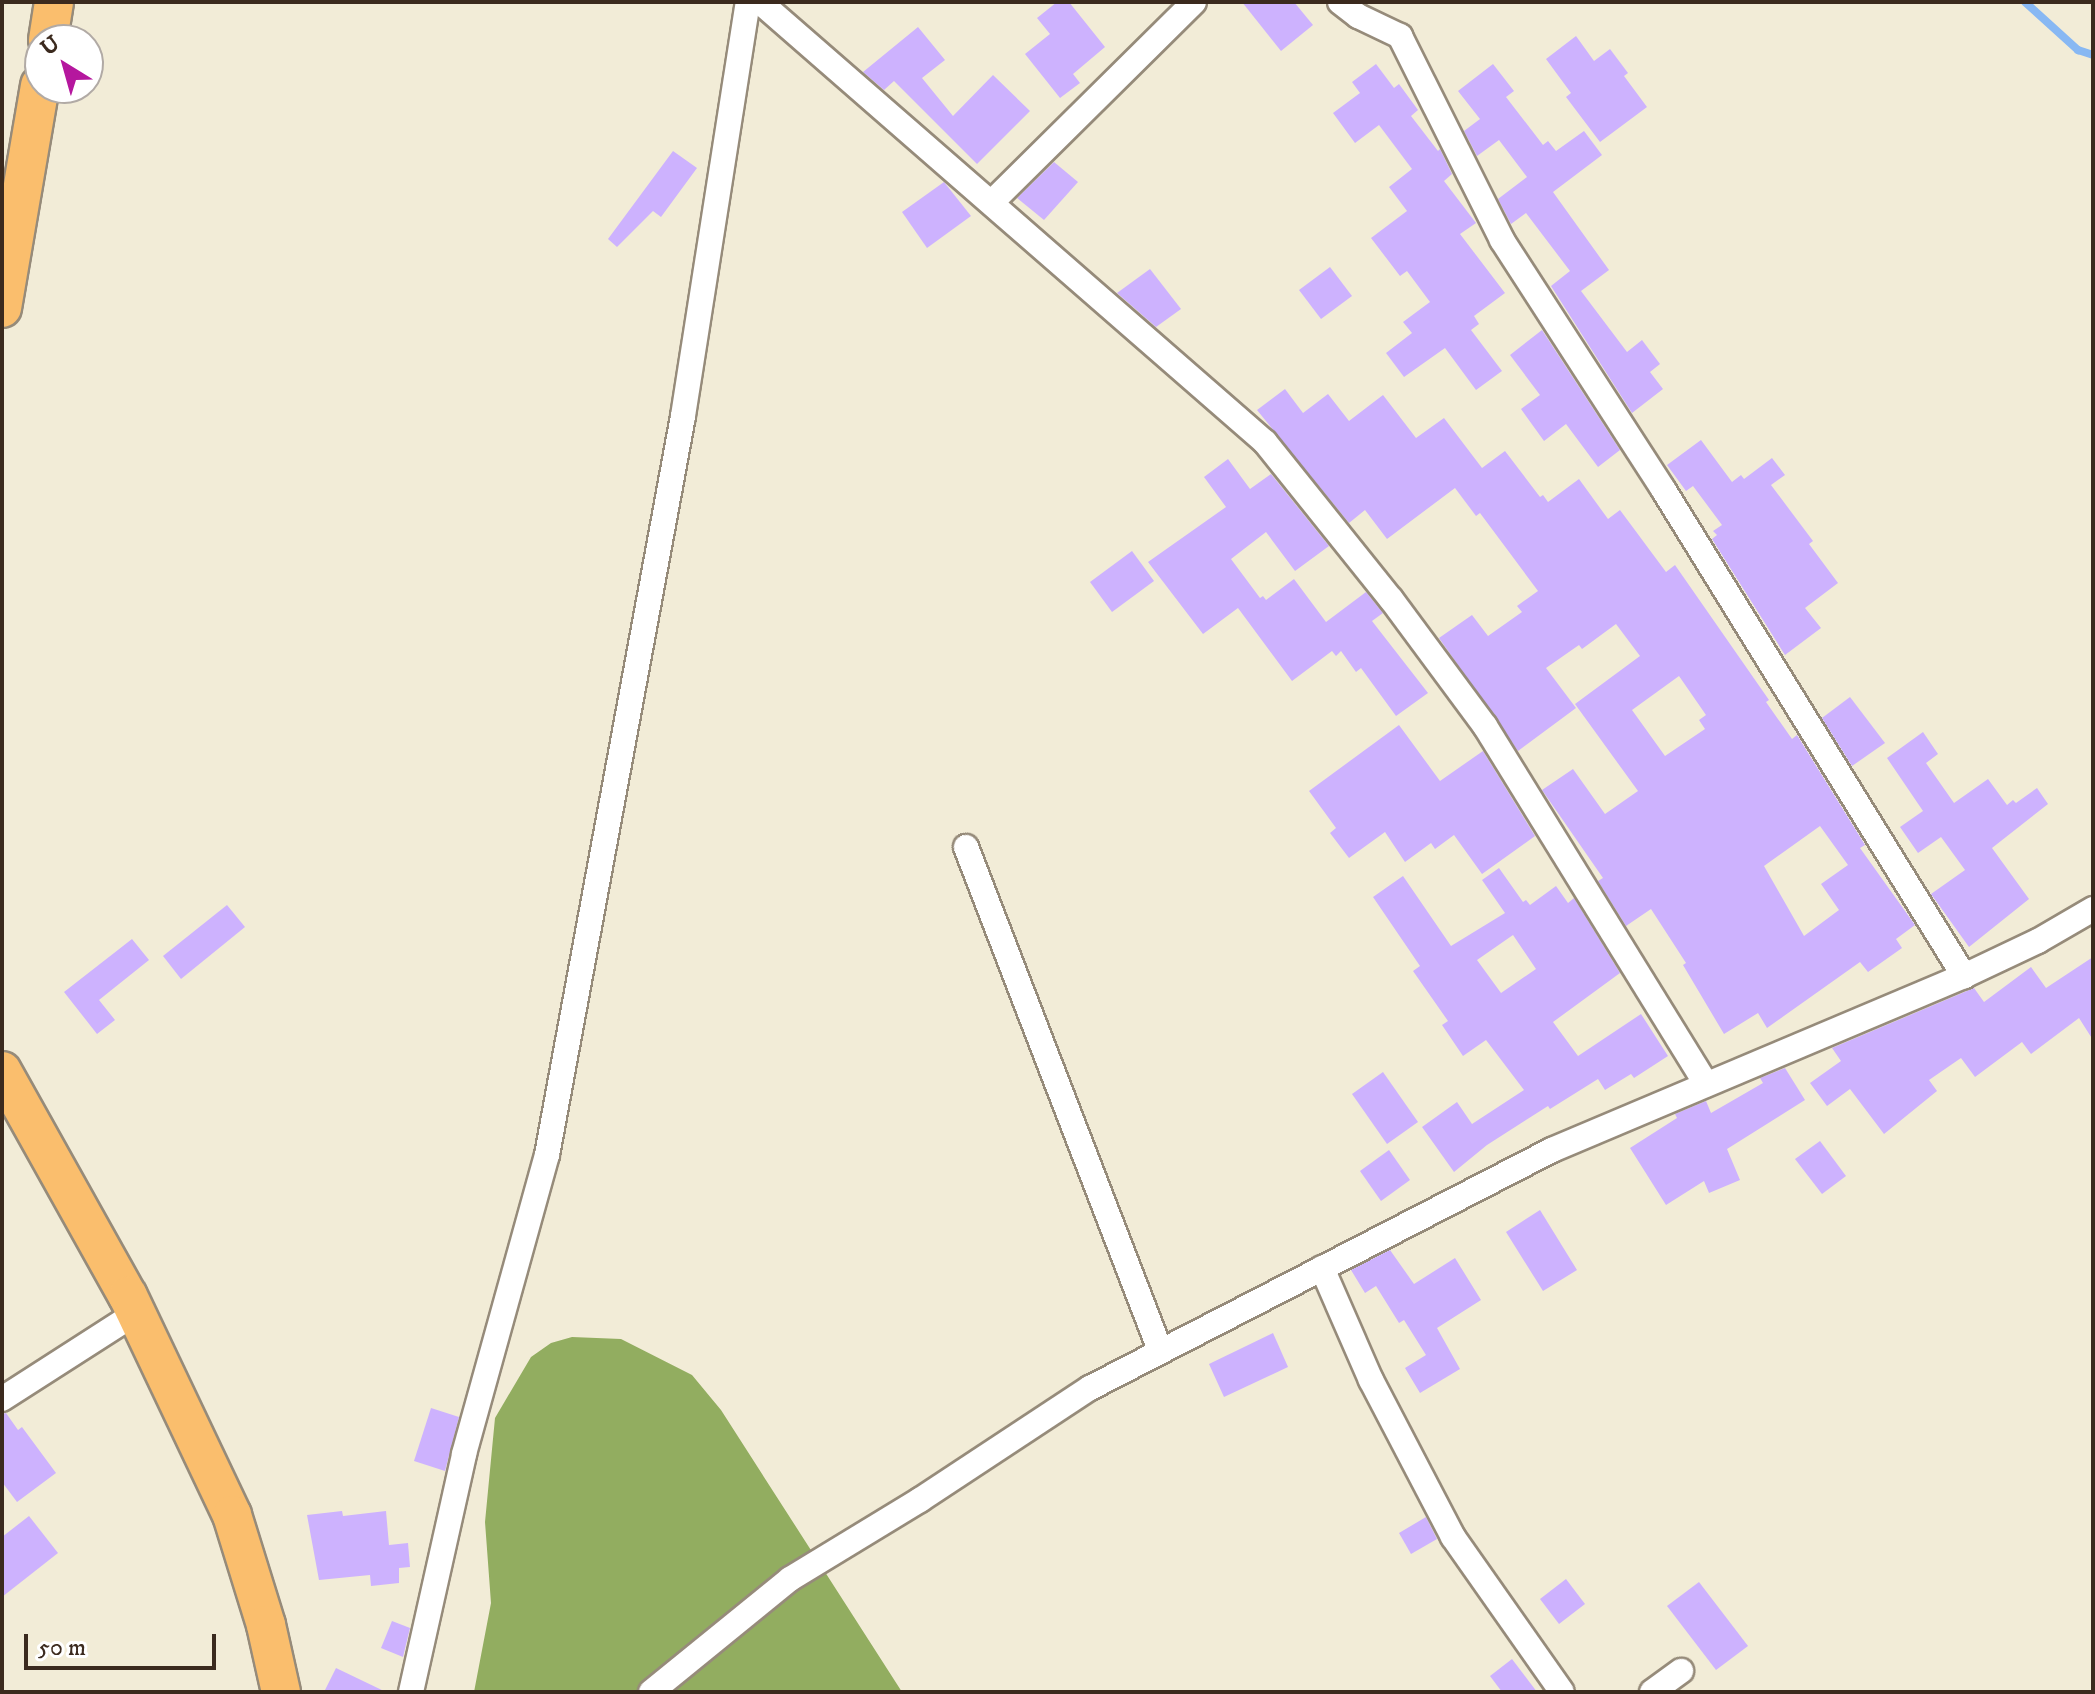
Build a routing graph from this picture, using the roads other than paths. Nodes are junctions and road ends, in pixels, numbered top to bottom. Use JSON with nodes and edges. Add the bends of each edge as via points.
{"nodes":[{"id":1,"x":54,"y":2,"type":"edge"},
{"id":2,"x":748,"y":2,"type":"edge"},
{"id":3,"x":760,"y":2,"type":"edge"},
{"id":4,"x":1194,"y":2,"type":"edge"},
{"id":5,"x":1340,"y":2,"type":"edge"},
{"id":6,"x":51,"y":24,"type":"edge"},
{"id":7,"x":37,"y":104,"type":"edge"},
{"id":8,"x":992,"y":202,"type":"junction"},
{"id":9,"x":2,"y":308,"type":"edge"},
{"id":10,"x":966,"y":847,"type":"dead end"},
{"id":11,"x":2093,"y":909,"type":"edge"},
{"id":12,"x":1964,"y":976,"type":"junction"},
{"id":13,"x":2,"y":1071,"type":"edge"},
{"id":14,"x":1706,"y":1084,"type":"junction"},
{"id":15,"x":1322,"y":1268,"type":"junction"},
{"id":16,"x":136,"y":1313,"type":"junction"},
{"id":17,"x":1160,"y":1350,"type":"junction"},
{"id":18,"x":2,"y":1399,"type":"edge"},
{"id":19,"x":1681,"y":1671,"type":"dead end"},
{"id":20,"x":281,"y":1692,"type":"edge"},
{"id":21,"x":411,"y":1692,"type":"edge"},
{"id":22,"x":651,"y":1692,"type":"edge"},
{"id":23,"x":1562,"y":1692,"type":"edge"},
{"id":24,"x":1652,"y":1692,"type":"edge"}],
"edges":[{"from":1,"to":6,"type":"highway"},
{"from":2,"to":21,"type":"street","via":[[683,416],[547,1155],[464,1454]]},
{"from":3,"to":8,"type":"street"},
{"from":4,"to":8,"type":"street"},
{"from":5,"to":12,"type":"street","via":[[1400,36],[1502,240]]},
{"from":7,"to":9,"type":"highway"},
{"from":8,"to":14,"type":"street","via":[[1234,412],[1301,484],[1485,726]]},
{"from":10,"to":17,"type":"street"},
{"from":11,"to":12,"type":"street"},
{"from":12,"to":14,"type":"street"},
{"from":13,"to":16,"type":"highway"},
{"from":14,"to":15,"type":"street","via":[[1552,1150]]},
{"from":15,"to":17,"type":"street"},
{"from":15,"to":23,"type":"street","via":[[1371,1380],[1453,1537]]},
{"from":16,"to":18,"type":"street"},
{"from":16,"to":20,"type":"highway","via":[[232,1515]]},
{"from":17,"to":22,"type":"street","via":[[1090,1388],[790,1579]]},
{"from":19,"to":24,"type":"street"}]}
